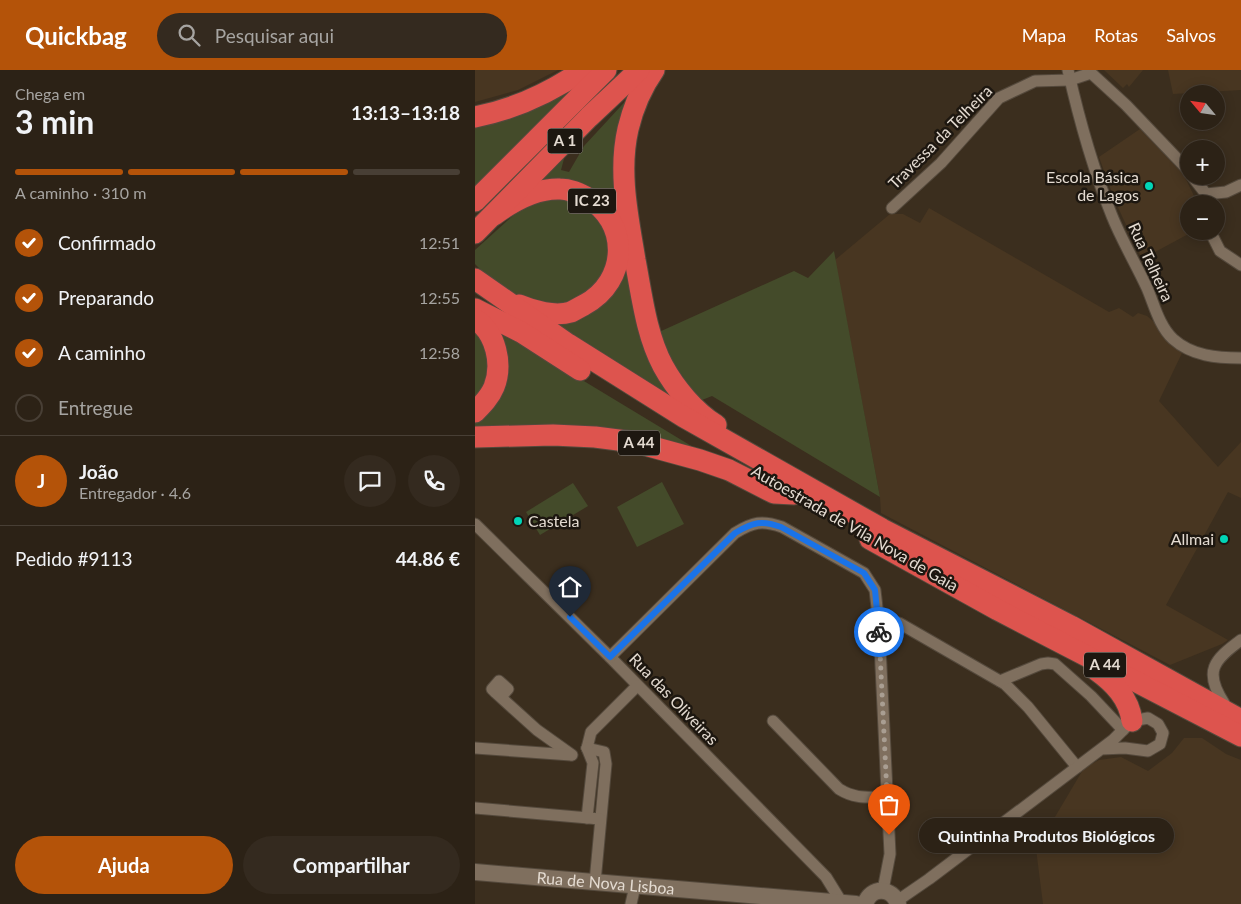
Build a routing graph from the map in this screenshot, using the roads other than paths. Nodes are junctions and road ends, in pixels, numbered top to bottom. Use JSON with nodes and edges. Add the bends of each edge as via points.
{"nodes":[{"id":1,"x":583,"y":70,"type":"edge"},
{"id":2,"x":606,"y":70,"type":"edge"},
{"id":3,"x":639,"y":70,"type":"edge"},
{"id":4,"x":654,"y":70,"type":"edge"},
{"id":5,"x":1091,"y":72,"type":"edge"},
{"id":6,"x":1069,"y":75,"type":"edge"},
{"id":7,"x":475,"y":117,"type":"edge"},
{"id":8,"x":1180,"y":162,"type":"edge"},
{"id":9,"x":1241,"y":186,"type":"edge"},
{"id":10,"x":1217,"y":195,"type":"edge"},
{"id":11,"x":475,"y":202,"type":"edge"},
{"id":12,"x":892,"y":208,"type":"dead end"},
{"id":13,"x":494,"y":215,"type":"junction"},
{"id":14,"x":475,"y":233,"type":"edge"},
{"id":15,"x":1214,"y":240,"type":"edge"},
{"id":16,"x":1241,"y":265,"type":"edge"},
{"id":17,"x":475,"y":279,"type":"edge"},
{"id":18,"x":497,"y":295,"type":"junction"},
{"id":19,"x":475,"y":308,"type":"edge"},
{"id":20,"x":475,"y":319,"type":"edge"},
{"id":21,"x":1241,"y":358,"type":"edge"},
{"id":22,"x":475,"y":412,"type":"edge"},
{"id":23,"x":475,"y":437,"type":"edge"},
{"id":24,"x":779,"y":471,"type":"junction"},
{"id":25,"x":794,"y":494,"type":"junction"},
{"id":26,"x":475,"y":524,"type":"edge"},
{"id":27,"x":997,"y":610,"type":"junction"},
{"id":28,"x":879,"y":625,"type":"junction"},
{"id":29,"x":1241,"y":640,"type":"edge"},
{"id":30,"x":610,"y":657,"type":"junction"},
{"id":31,"x":1088,"y":664,"type":"junction"},
{"id":32,"x":1000,"y":681,"type":"junction"},
{"id":33,"x":1179,"y":684,"type":"junction"},
{"id":34,"x":637,"y":686,"type":"junction"},
{"id":35,"x":501,"y":697,"type":"dead end"},
{"id":36,"x":1233,"y":706,"type":"edge"},
{"id":37,"x":1241,"y":720,"type":"edge"},
{"id":38,"x":773,"y":721,"type":"dead end"},
{"id":39,"x":1128,"y":725,"type":"junction"},
{"id":40,"x":537,"y":730,"type":"junction"},
{"id":41,"x":1241,"y":736,"type":"edge"},
{"id":42,"x":1241,"y":745,"type":"edge"},
{"id":43,"x":475,"y":748,"type":"edge"},
{"id":44,"x":587,"y":748,"type":"junction"},
{"id":45,"x":1101,"y":749,"type":"junction"},
{"id":46,"x":535,"y":752,"type":"junction"},
{"id":47,"x":572,"y":755,"type":"junction"},
{"id":48,"x":593,"y":763,"type":"junction"},
{"id":49,"x":606,"y":764,"type":"junction"},
{"id":50,"x":1077,"y":767,"type":"junction"},
{"id":51,"x":886,"y":797,"type":"junction"},
{"id":52,"x":475,"y":808,"type":"edge"},
{"id":53,"x":587,"y":818,"type":"junction"},
{"id":54,"x":600,"y":819,"type":"junction"},
{"id":55,"x":475,"y":872,"type":"edge"},
{"id":56,"x":595,"y":882,"type":"junction"},
{"id":57,"x":635,"y":886,"type":"junction"},
{"id":58,"x":883,"y":890,"type":"junction"},
{"id":59,"x":762,"y":900,"type":"edge"},
{"id":60,"x":898,"y":902,"type":"edge"},
{"id":61,"x":849,"y":903,"type":"edge"},
{"id":62,"x":631,"y":904,"type":"edge"},
{"id":63,"x":865,"y":904,"type":"edge"}],
"edges":[{"from":1,"to":7,"type":"highway","via":[[538,97]]},
{"from":2,"to":11,"type":"highway","number":"A 1"},
{"from":3,"to":13,"type":"highway","number":"A 1"},
{"from":4,"to":24,"type":"highway","via":[[635,107],[624,157],[628,214],[648,327],[663,366],[687,398],[711,421],[776,461]]},
{"from":5,"to":6,"type":"street","name":"Travessa da Telheira"},
{"from":5,"to":8,"type":"street"},
{"from":6,"to":12,"type":"street","name":"Travessa da Telheira","via":[[1035,81],[999,98],[941,163]]},
{"from":6,"to":21,"type":"street","name":"Rua Telheira","via":[[1095,173],[1159,317],[1172,338],[1191,350],[1216,358]]},
{"from":9,"to":10,"type":"street"},
{"from":13,"to":14,"type":"highway","number":"A 1"},
{"from":13,"to":18,"type":"highway","number":"IC 23","via":[[539,192],[561,189],[575,192],[605,211],[619,247],[609,282],[588,302],[569,312],[532,311]]},
{"from":15,"to":16,"type":"street","via":[[1220,251]]},
{"from":17,"to":18,"type":"highway","number":"A 44"},
{"from":18,"to":24,"type":"highway","name":"Autoestrada de Vila Nova de Gaia","number":"A 44","via":[[661,404]]},
{"from":19,"to":25,"type":"highway","name":"Autoestrada de Vila Nova de Gaia","number":"A 44"},
{"from":20,"to":22,"type":"highway","via":[[489,332],[497,371],[494,388]]},
{"from":23,"to":25,"type":"highway","number":"A 44","via":[[553,435],[634,442],[729,470],[774,493]]},
{"from":24,"to":33,"type":"highway","name":"Autoestrada de Vila Nova de Gaia","number":"A 44","via":[[882,529]]},
{"from":25,"to":27,"type":"highway","name":"Autoestrada de Vila Nova de Gaia","number":"A 44"},
{"from":26,"to":30,"type":"street","name":"Rua das Oliveiras"},
{"from":27,"to":31,"type":"highway","via":[[1003,618]]},
{"from":27,"to":41,"type":"highway","name":"Autoestrada de Vila Nova de Gaia","number":"A 44"},
{"from":28,"to":30,"type":"street","via":[[875,590],[864,573],[781,527],[768,522],[750,524],[735,533]]},
{"from":28,"to":32,"type":"street","via":[[899,623]]},
{"from":28,"to":51,"type":"street"},
{"from":29,"to":36,"type":"street","via":[[1223,654],[1213,672],[1216,691]]},
{"from":30,"to":34,"type":"street","name":"Rua das Oliveiras"},
{"from":31,"to":39,"type":"highway","via":[[1122,694],[1130,709]]},
{"from":31,"to":42,"type":"highway"},
{"from":32,"to":39,"type":"street","via":[[1041,664],[1055,664]]},
{"from":32,"to":50,"type":"street","via":[[1028,707]]},
{"from":33,"to":36,"type":"highway"},
{"from":33,"to":37,"type":"highway","name":"Autoestrada de Vila Nova de Gaia","number":"A 44"},
{"from":34,"to":44,"type":"street","via":[[591,732]]},
{"from":34,"to":61,"type":"street","name":"Rua das Oliveiras"},
{"from":35,"to":40,"type":"street"},
{"from":38,"to":51,"type":"street","via":[[839,789],[849,795]]},
{"from":39,"to":45,"type":"street"},
{"from":39,"to":45,"type":"street","via":[[1148,718],[1158,724],[1163,733],[1160,744],[1148,751]]},
{"from":40,"to":46,"type":"street"},
{"from":40,"to":47,"type":"street"},
{"from":43,"to":46,"type":"street"},
{"from":44,"to":47,"type":"street"},
{"from":44,"to":48,"type":"street"},
{"from":44,"to":49,"type":"street","via":[[604,752]]},
{"from":45,"to":50,"type":"street"},
{"from":46,"to":47,"type":"street"},
{"from":48,"to":49,"type":"street"},
{"from":48,"to":53,"type":"street"},
{"from":49,"to":54,"type":"street"},
{"from":50,"to":60,"type":"street"},
{"from":51,"to":58,"type":"street","via":[[890,854]]},
{"from":52,"to":53,"type":"street"},
{"from":53,"to":54,"type":"street"},
{"from":54,"to":56,"type":"street"},
{"from":55,"to":56,"type":"street","name":"Rua de Nova Lisboa"},
{"from":56,"to":57,"type":"street","name":"Rua de Nova Lisboa"},
{"from":57,"to":59,"type":"street","name":"Rua de Nova Lisboa"},
{"from":57,"to":62,"type":"street"},
{"from":58,"to":60,"type":"street","via":[[890,892]]},
{"from":58,"to":63,"type":"street","via":[[871,894]]},
{"from":59,"to":61,"type":"street","name":"Rua de Nova Lisboa"}]}
